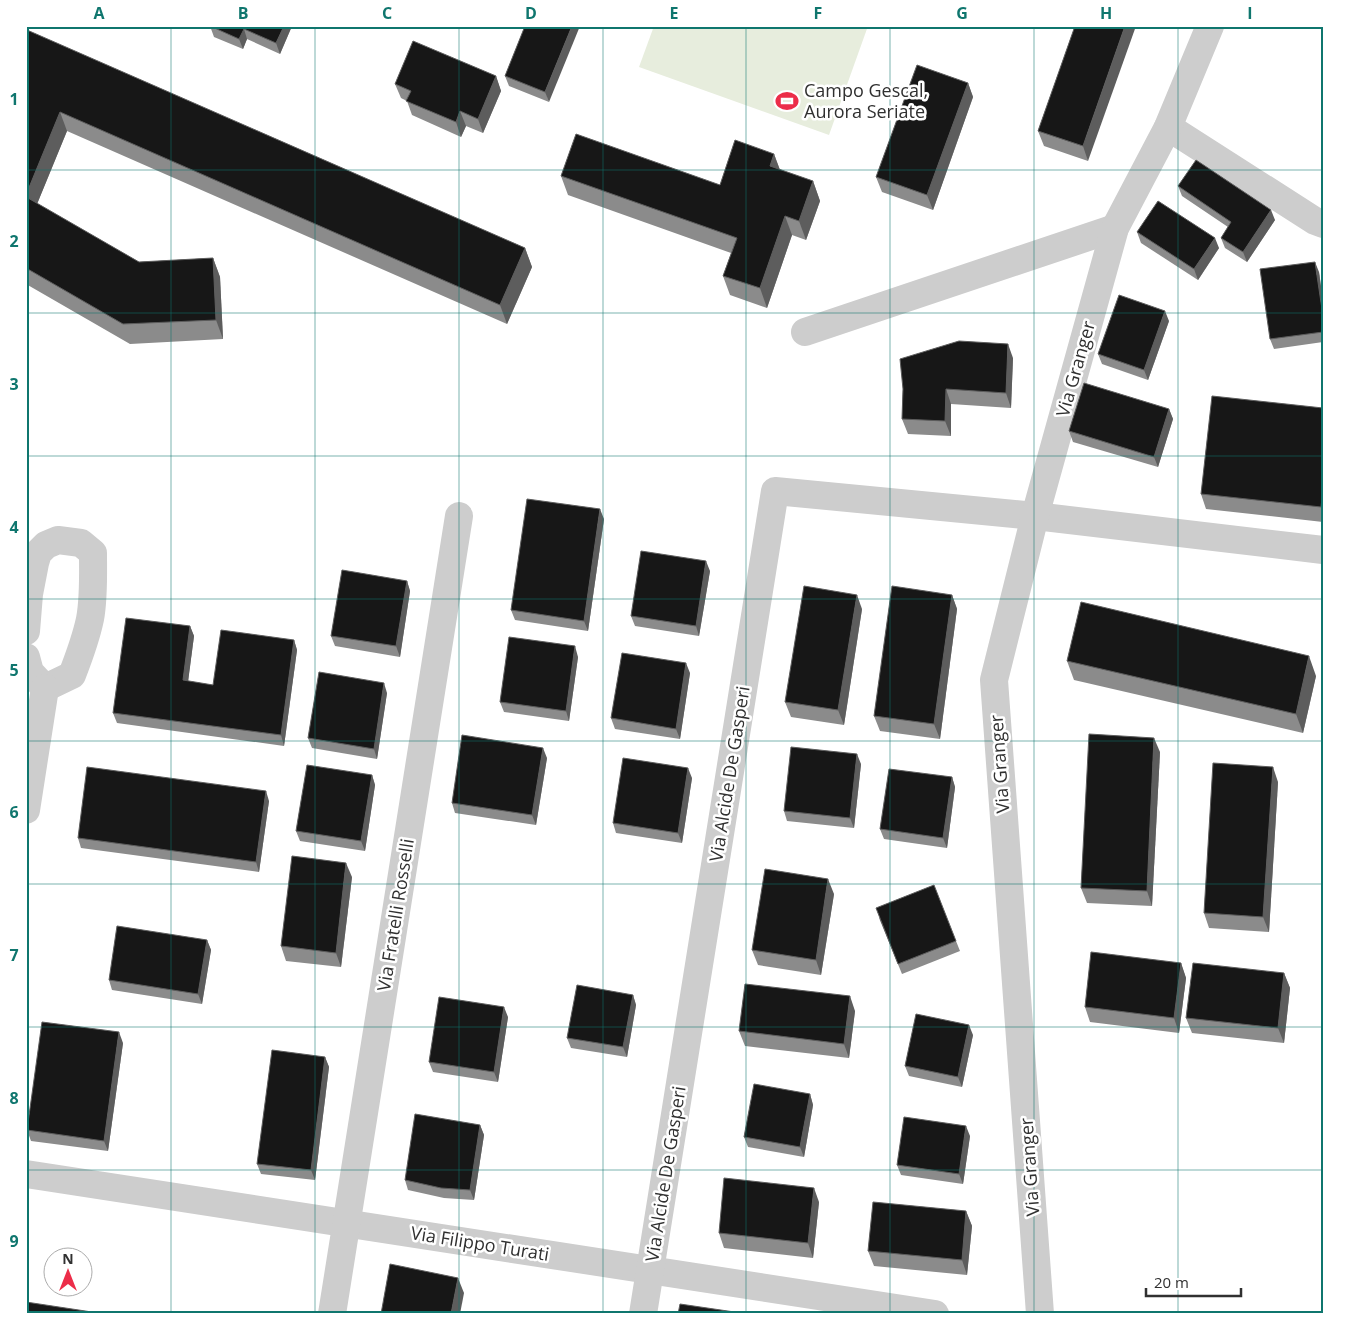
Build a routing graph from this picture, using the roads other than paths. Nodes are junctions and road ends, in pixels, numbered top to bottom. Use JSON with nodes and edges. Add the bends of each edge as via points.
{"nodes":[{"id":1,"x":1210,"y":26,"type":"edge"},
{"id":2,"x":1168,"y":127,"type":"junction"},
{"id":3,"x":1323,"y":224,"type":"edge"},
{"id":4,"x":1115,"y":228,"type":"junction"},
{"id":5,"x":805,"y":332,"type":"dead end"},
{"id":6,"x":459,"y":516,"type":"dead end"},
{"id":7,"x":1035,"y":516,"type":"junction"},
{"id":8,"x":1323,"y":550,"type":"edge"},
{"id":9,"x":26,"y":631,"type":"edge"},
{"id":10,"x":26,"y":657,"type":"edge"},
{"id":11,"x":45,"y":688,"type":"junction"},
{"id":12,"x":26,"y":810,"type":"edge"},
{"id":13,"x":26,"y":1174,"type":"edge"},
{"id":14,"x":348,"y":1224,"type":"junction"},
{"id":15,"x":650,"y":1270,"type":"junction"},
{"id":16,"x":332,"y":1314,"type":"edge"},
{"id":17,"x":643,"y":1314,"type":"edge"},
{"id":18,"x":935,"y":1314,"type":"edge"},
{"id":19,"x":1040,"y":1314,"type":"edge"}],
"edges":[{"from":1,"to":2,"type":"street","name":"Via Granger"},
{"from":2,"to":3,"type":"street"},
{"from":2,"to":4,"type":"street","name":"Via Granger"},
{"from":4,"to":5,"type":"street"},
{"from":4,"to":7,"type":"street","name":"Via Granger"},
{"from":6,"to":14,"type":"street","name":"Via Fratelli Rosselli"},
{"from":7,"to":8,"type":"street"},
{"from":7,"to":15,"type":"street","name":"Via Alcide De Gasperi","via":[[775,491]]},
{"from":7,"to":19,"type":"street","name":"Via Granger","via":[[994,680]]},
{"from":9,"to":11,"type":"street","via":[[29,594],[38,553],[58,540],[81,543],[93,553],[90,618],[72,675]]},
{"from":10,"to":11,"type":"street","via":[[30,672]]},
{"from":11,"to":12,"type":"street"},
{"from":13,"to":14,"type":"street","name":"Via Filippo Turati"},
{"from":14,"to":15,"type":"street","name":"Via Filippo Turati"},
{"from":14,"to":16,"type":"street","name":"Via Fratelli Rosselli"},
{"from":15,"to":17,"type":"street","name":"Via Alcide De Gasperi"},
{"from":15,"to":18,"type":"street","name":"Via Filippo Turati"}]}
